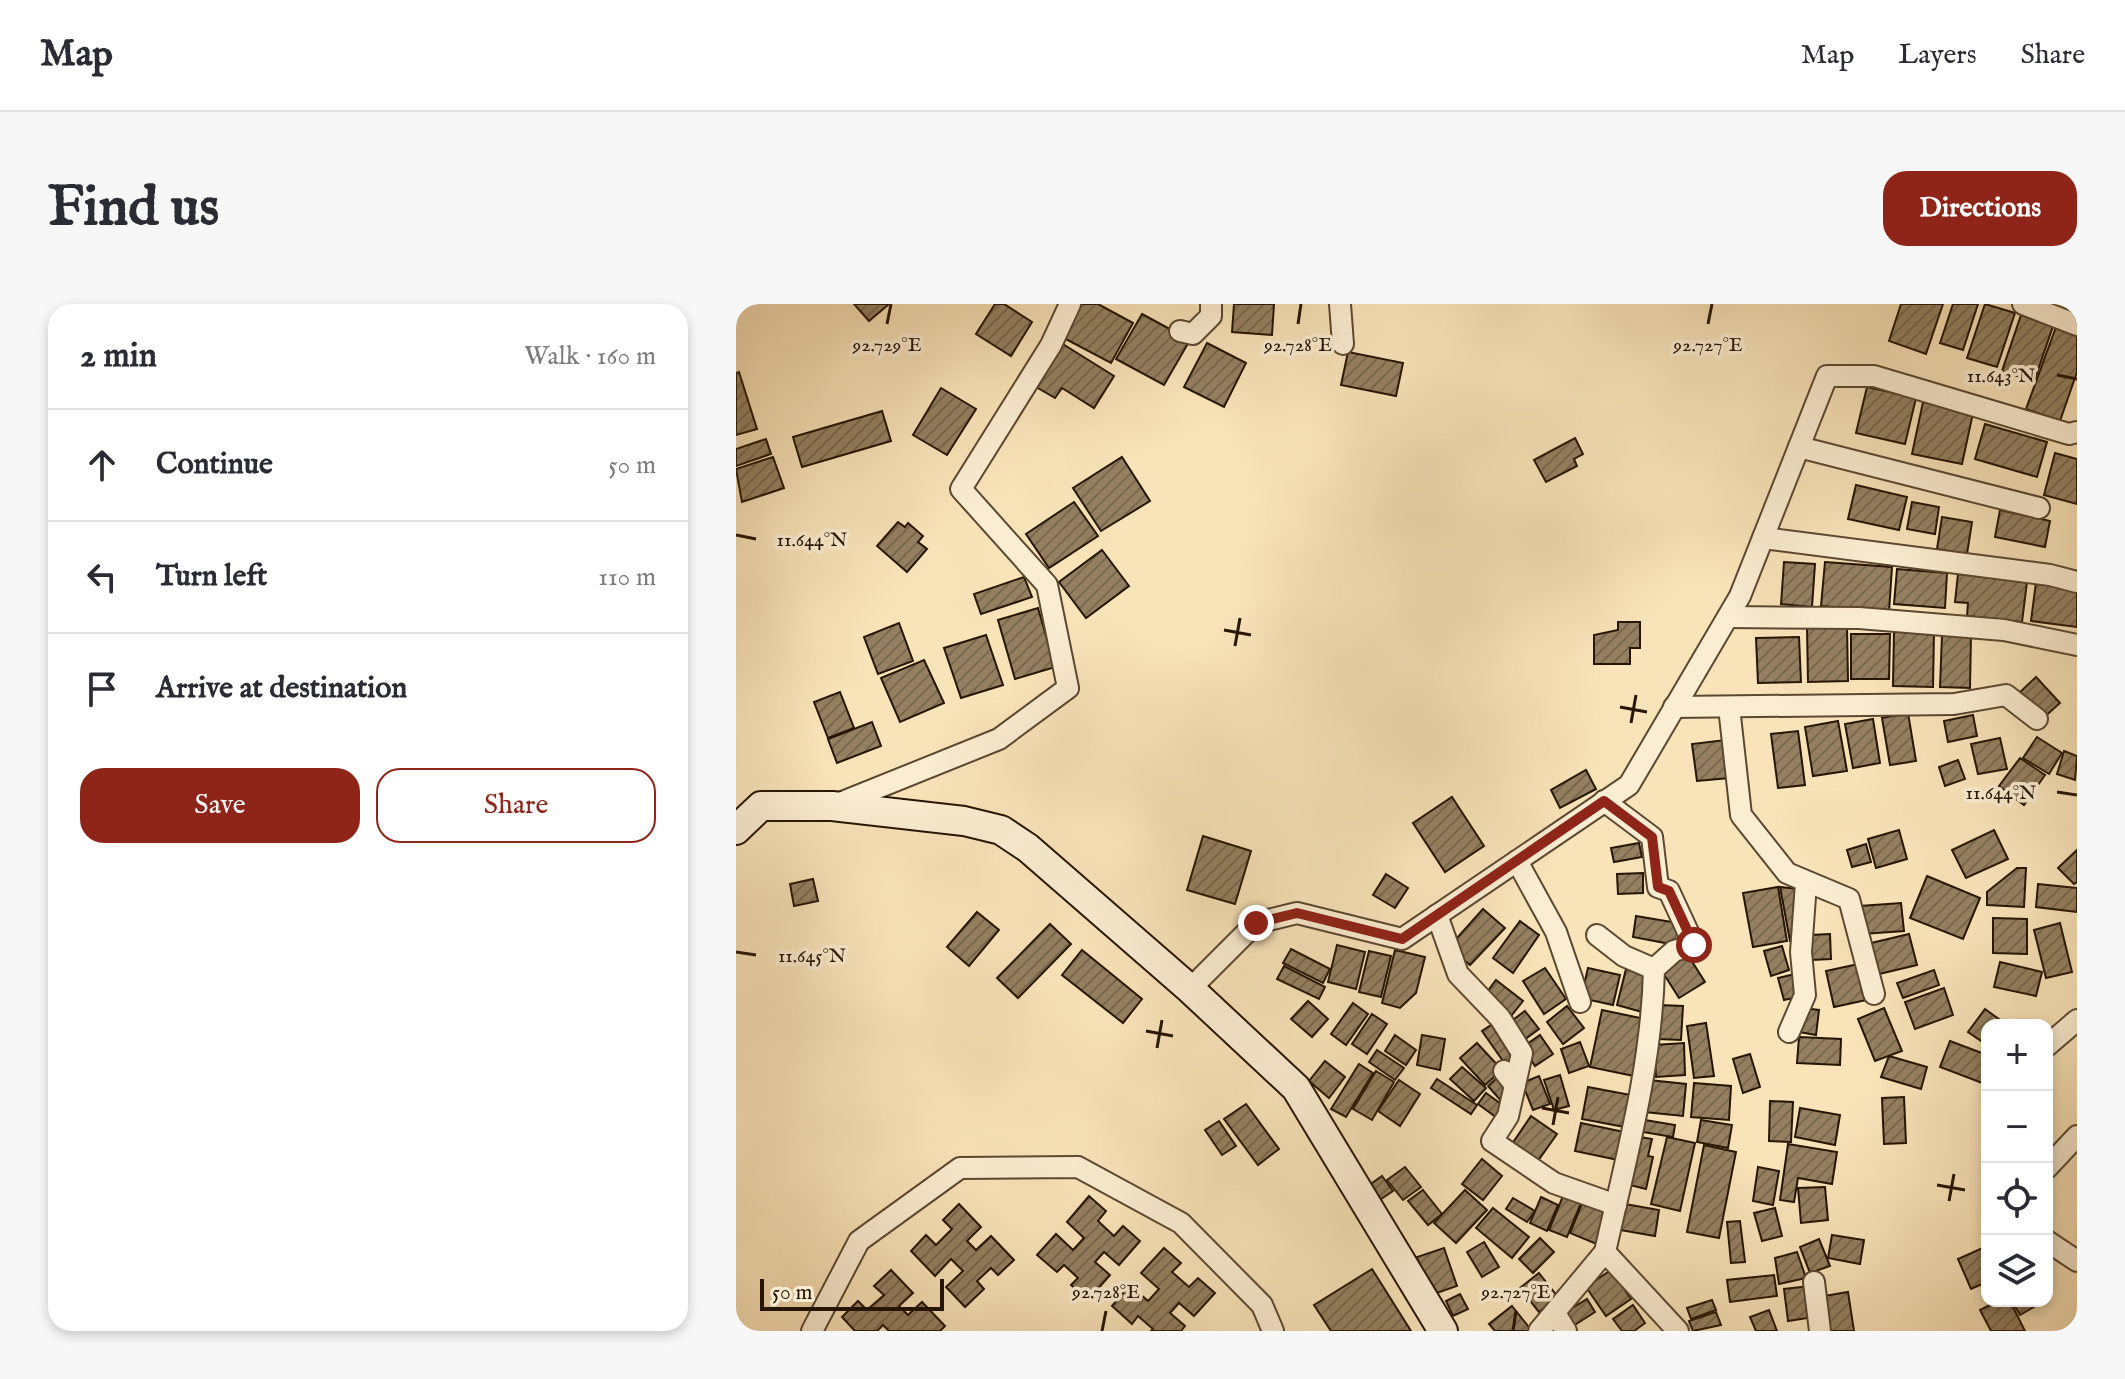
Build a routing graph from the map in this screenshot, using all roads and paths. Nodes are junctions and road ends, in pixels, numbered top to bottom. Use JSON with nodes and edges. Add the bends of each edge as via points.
{"nodes":[{"id":1,"x":1070,"y":304,"type":"edge"},
{"id":2,"x":1211,"y":304,"type":"edge"},
{"id":3,"x":1340,"y":304,"type":"edge"},
{"id":4,"x":2023,"y":304,"type":"edge"},
{"id":5,"x":2077,"y":325,"type":"edge"},
{"id":6,"x":1180,"y":331,"type":"dead end"},
{"id":7,"x":1343,"y":344,"type":"dead end"},
{"id":8,"x":2077,"y":432,"type":"edge"},
{"id":9,"x":1799,"y":447,"type":"junction"},
{"id":10,"x":2039,"y":508,"type":"dead end"},
{"id":11,"x":1763,"y":538,"type":"junction"},
{"id":12,"x":2077,"y":582,"type":"edge"},
{"id":13,"x":1728,"y":617,"type":"junction"},
{"id":14,"x":2077,"y":645,"type":"edge"},
{"id":15,"x":1674,"y":707,"type":"junction"},
{"id":16,"x":1729,"y":707,"type":"junction"},
{"id":17,"x":2037,"y":719,"type":"dead end"},
{"id":18,"x":1604,"y":801,"type":"junction"},
{"id":19,"x":832,"y":806,"type":"junction"},
{"id":20,"x":736,"y":830,"type":"edge"},
{"id":21,"x":1517,"y":861,"type":"junction"},
{"id":22,"x":1806,"y":883,"type":"junction"},
{"id":23,"x":1437,"y":915,"type":"junction"},
{"id":24,"x":1597,"y":935,"type":"dead end"},
{"id":25,"x":1654,"y":969,"type":"junction"},
{"id":26,"x":1190,"y":989,"type":"junction"},
{"id":27,"x":1874,"y":994,"type":"dead end"},
{"id":28,"x":1580,"y":1002,"type":"dead end"},
{"id":29,"x":2077,"y":1020,"type":"edge"},
{"id":30,"x":1789,"y":1032,"type":"dead end"},
{"id":31,"x":2053,"y":1041,"type":"edge"},
{"id":32,"x":2077,"y":1136,"type":"edge"},
{"id":33,"x":2052,"y":1163,"type":"edge"},
{"id":34,"x":1616,"y":1205,"type":"junction"},
{"id":35,"x":2053,"y":1245,"type":"edge"},
{"id":36,"x":1605,"y":1252,"type":"junction"},
{"id":37,"x":2077,"y":1261,"type":"edge"},
{"id":38,"x":1814,"y":1282,"type":"dead end"},
{"id":39,"x":1555,"y":1313,"type":"junction"},
{"id":40,"x":812,"y":1331,"type":"edge"},
{"id":41,"x":1273,"y":1331,"type":"edge"},
{"id":42,"x":1443,"y":1331,"type":"edge"},
{"id":43,"x":1539,"y":1331,"type":"edge"},
{"id":44,"x":1566,"y":1331,"type":"edge"},
{"id":45,"x":1678,"y":1331,"type":"edge"},
{"id":46,"x":1820,"y":1331,"type":"edge"}],
"edges":[{"from":1,"to":19,"type":"street","via":[[1051,345],[961,489],[1047,585],[1068,688],[999,739]]},
{"from":2,"to":6,"type":"street","via":[[1211,316],[1193,334]]},
{"from":3,"to":7,"type":"street"},
{"from":4,"to":5,"type":"street"},
{"from":8,"to":9,"type":"street","via":[[2069,434],[1874,376],[1827,376]]},
{"from":9,"to":10,"type":"street"},
{"from":9,"to":11,"type":"street"},
{"from":11,"to":12,"type":"street"},
{"from":11,"to":13,"type":"street"},
{"from":13,"to":14,"type":"street","via":[[1859,618],[2004,630]]},
{"from":13,"to":15,"type":"street"},
{"from":15,"to":16,"type":"street"},
{"from":15,"to":18,"type":"street","via":[[1629,785]]},
{"from":16,"to":17,"type":"street","via":[[1954,704],[2006,695]]},
{"from":16,"to":22,"type":"street","via":[[1741,815],[1787,873]]},
{"from":18,"to":21,"type":"street"},
{"from":18,"to":25,"type":"street","via":[[1652,837],[1658,887],[1669,891],[1694,945],[1674,951]]},
{"from":19,"to":20,"type":"street","via":[[761,806]]},
{"from":19,"to":26,"type":"street","via":[[1001,830]]},
{"from":21,"to":23,"type":"street"},
{"from":21,"to":28,"type":"street","via":[[1556,932]]},
{"from":22,"to":27,"type":"street","via":[[1849,899]]},
{"from":22,"to":30,"type":"street","via":[[1801,952],[1805,995]]},
{"from":23,"to":26,"type":"street","via":[[1402,939],[1297,913],[1256,923]]},
{"from":23,"to":34,"type":"street","via":[[1458,974],[1500,1018],[1522,1053],[1509,1078],[1508,1116],[1492,1141],[1554,1183]]},
{"from":24,"to":25,"type":"street","via":[[1624,956]]},
{"from":25,"to":34,"type":"street","via":[[1653,1017]]},
{"from":26,"to":42,"type":"street","via":[[1296,1088]]},
{"from":29,"to":31,"type":"street"},
{"from":32,"to":33,"type":"street"},
{"from":34,"to":36,"type":"street"},
{"from":35,"to":37,"type":"street"},
{"from":36,"to":39,"type":"street"},
{"from":36,"to":45,"type":"street"},
{"from":38,"to":46,"type":"street"},
{"from":39,"to":43,"type":"street"},
{"from":39,"to":44,"type":"street"},
{"from":40,"to":41,"type":"street","via":[[859,1241],[960,1168],[1063,1167],[1078,1167],[1181,1223],[1262,1305]]}]}
